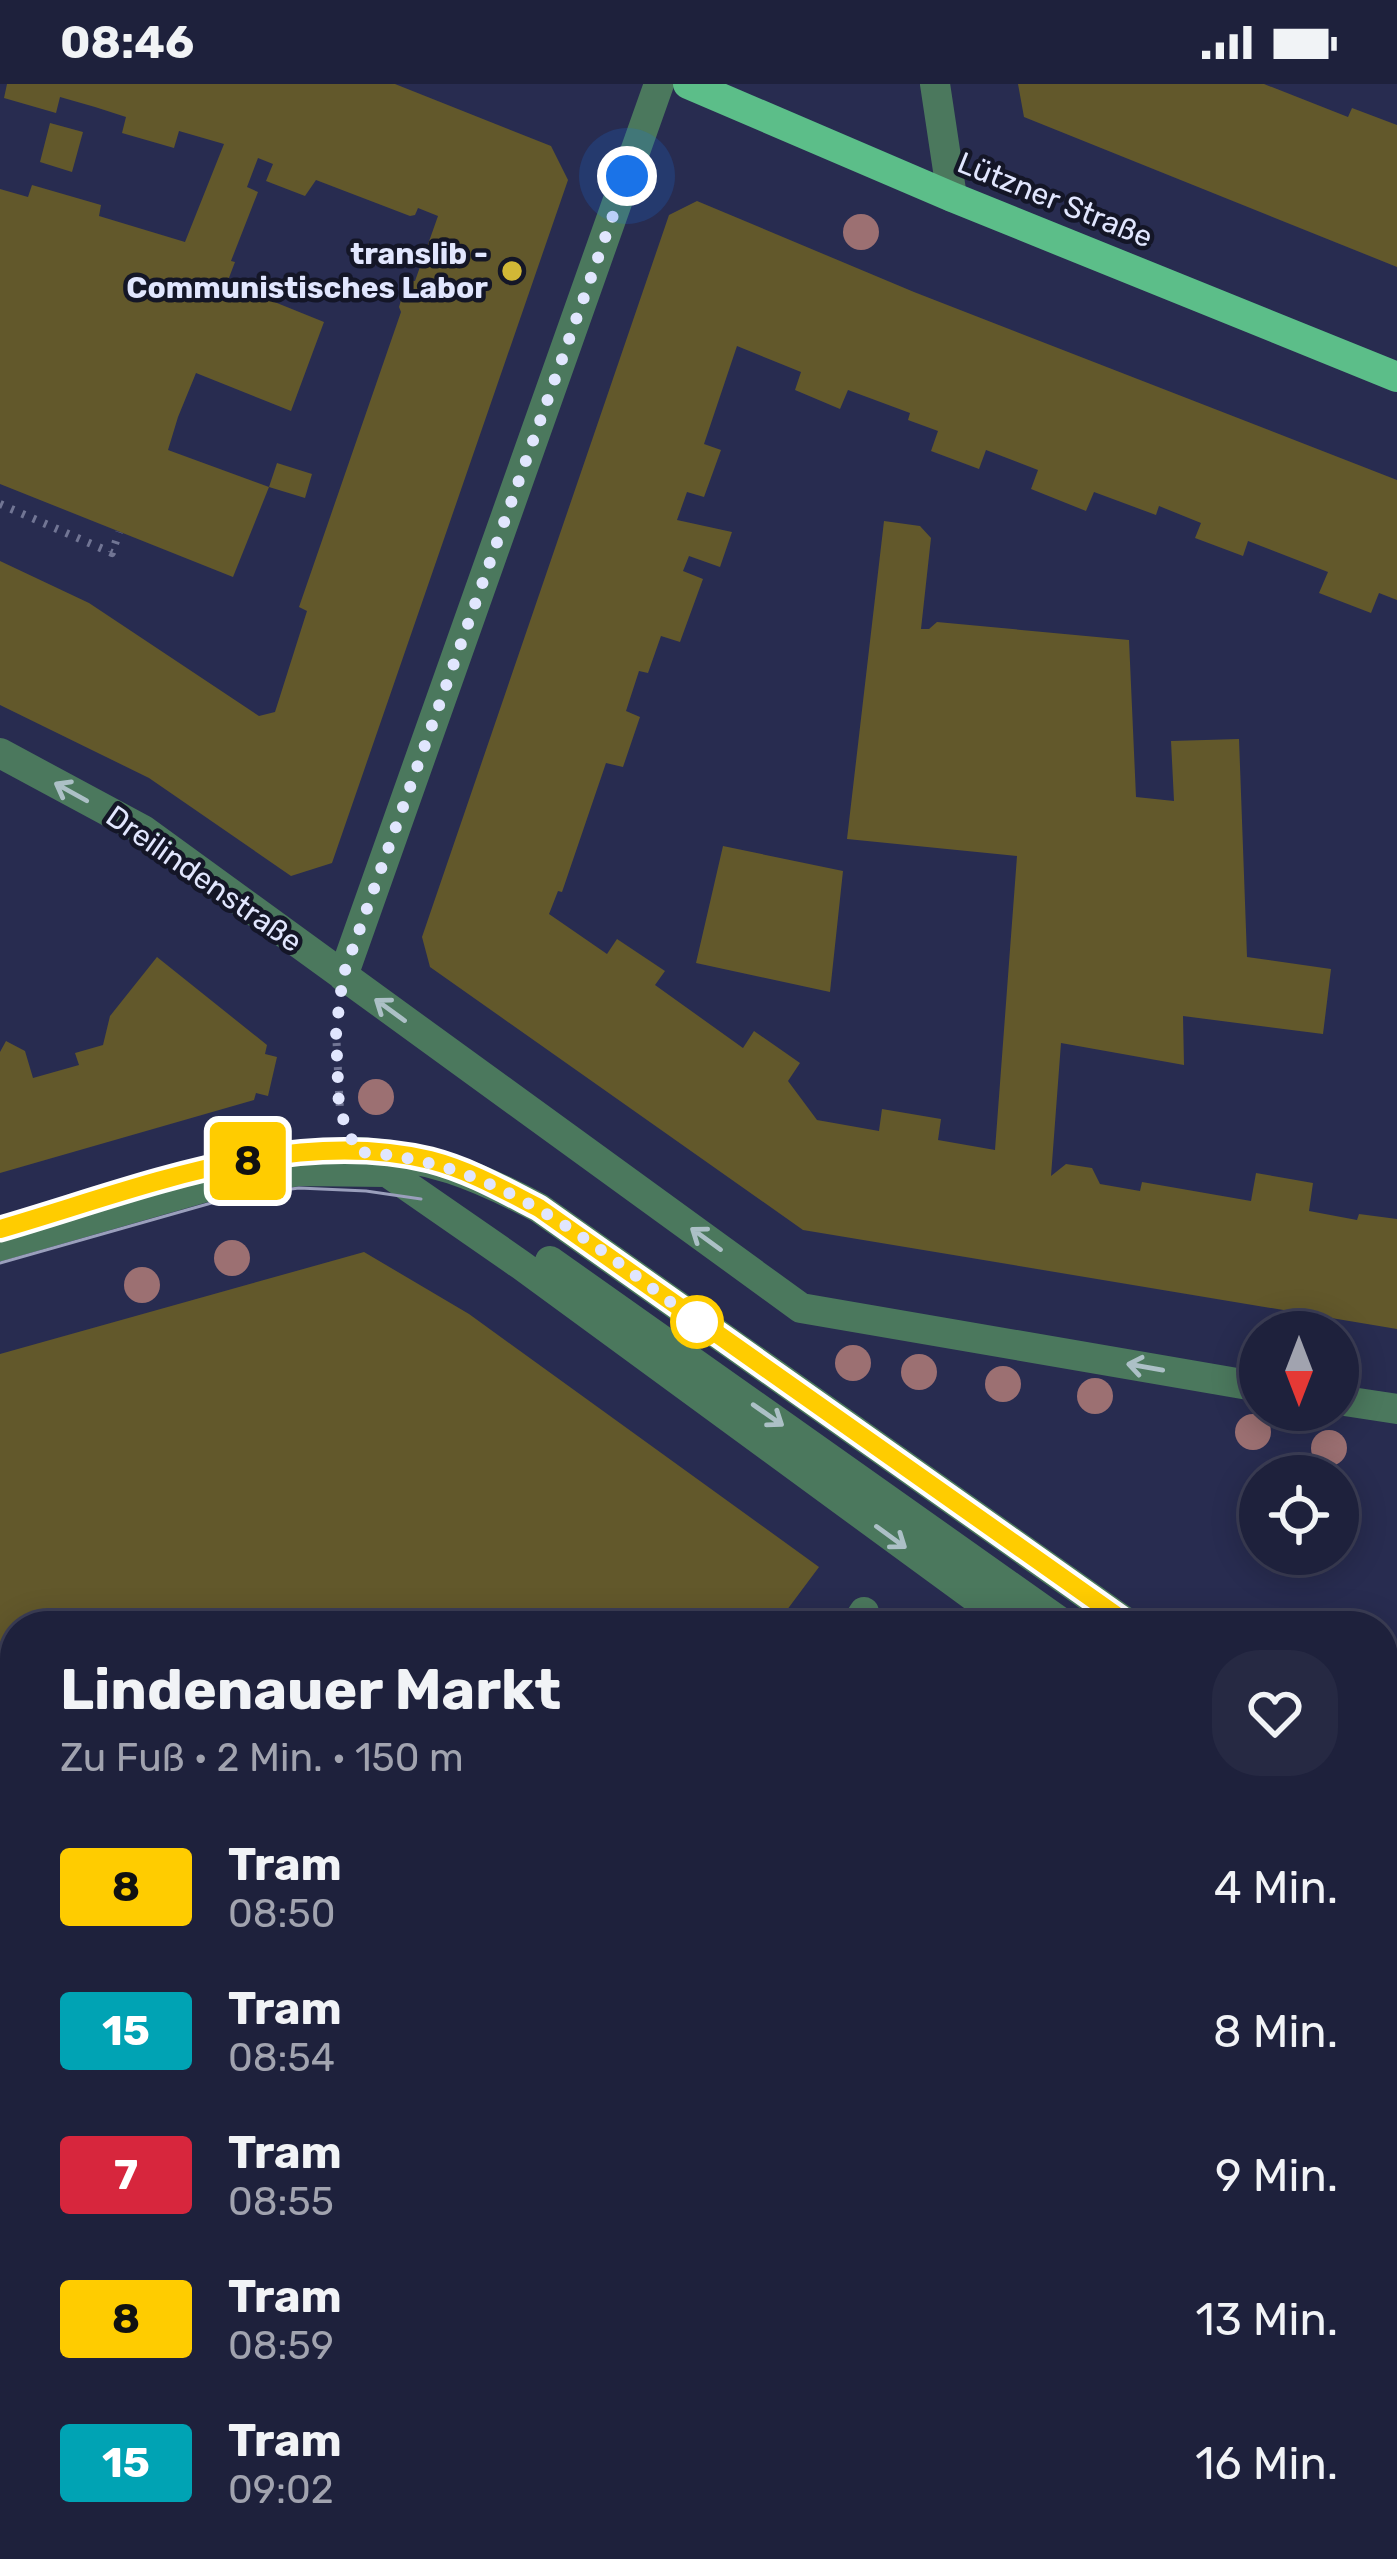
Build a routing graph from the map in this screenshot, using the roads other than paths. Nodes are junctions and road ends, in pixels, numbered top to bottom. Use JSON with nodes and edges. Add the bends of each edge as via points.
{"nodes":[{"id":1,"x":659,"y":84,"type":"edge"},
{"id":2,"x":688,"y":84,"type":"edge"},
{"id":3,"x":935,"y":84,"type":"edge"},
{"id":4,"x":952,"y":197,"type":"junction"},
{"id":5,"x":1397,"y":377,"type":"edge"},
{"id":6,"x":0,"y":754,"type":"edge"},
{"id":7,"x":343,"y":976,"type":"junction"},
{"id":8,"x":383,"y":1172,"type":"junction"},
{"id":9,"x":472,"y":1173,"type":"junction"},
{"id":10,"x":421,"y":1199,"type":"junction"},
{"id":11,"x":0,"y":1246,"type":"edge"},
{"id":12,"x":1239,"y":1383,"type":"edge"},
{"id":13,"x":1359,"y":1403,"type":"edge"},
{"id":14,"x":1397,"y":1409,"type":"edge"},
{"id":15,"x":994,"y":1611,"type":"edge"},
{"id":16,"x":1045,"y":1611,"type":"edge"},
{"id":17,"x":1110,"y":1611,"type":"edge"}],
"edges":[{"from":1,"to":7,"type":"street"},
{"from":2,"to":4,"type":"main road","name":"Lützner Straße"},
{"from":3,"to":4,"type":"street"},
{"from":4,"to":5,"type":"main road","name":"Lützner Straße"},
{"from":7,"to":6,"type":"street","name":"Dreilindenstraße","one_way":true,"via":[[142,830]]},
{"from":12,"to":7,"type":"street","name":"Dreilindenstraße","one_way":true,"via":[[801,1308]]},
{"from":8,"to":9,"type":"street"},
{"from":8,"to":9,"type":"street","via":[[357,1152]]},
{"from":8,"to":10,"type":"street"},
{"from":8,"to":11,"type":"street","via":[[230,1180]]},
{"from":9,"to":17,"type":"street","via":[[539,1208]]},
{"from":10,"to":15,"type":"street","one_way":true},
{"from":10,"to":16,"type":"street","one_way":true,"via":[[530,1246]]},
{"from":13,"to":14,"type":"street"}]}
